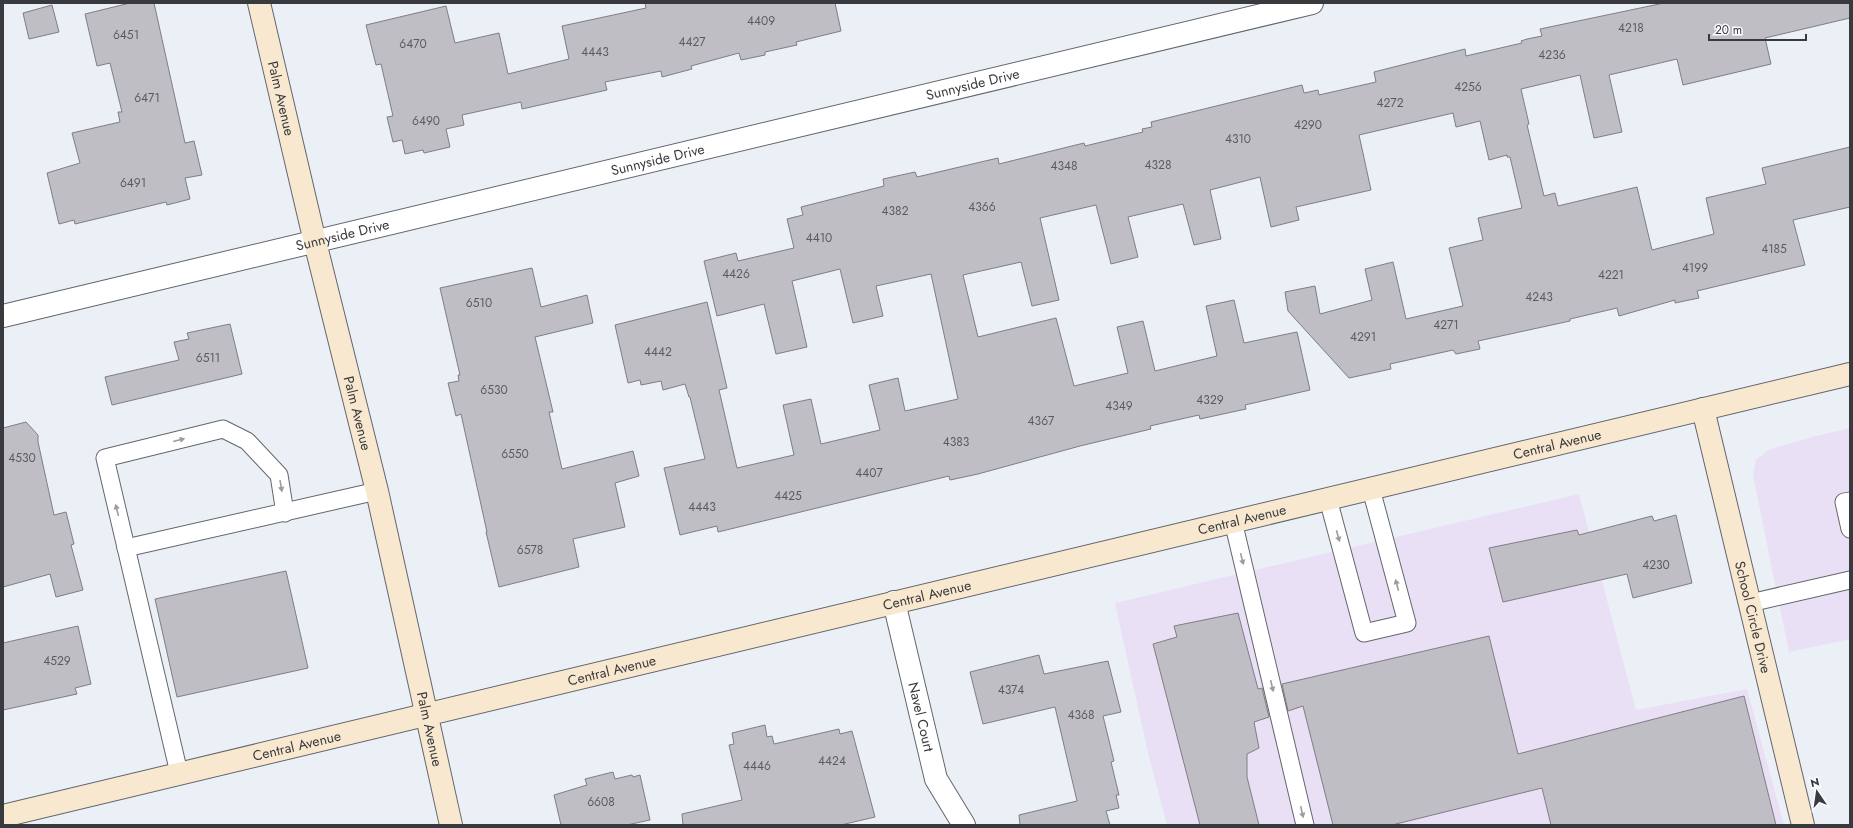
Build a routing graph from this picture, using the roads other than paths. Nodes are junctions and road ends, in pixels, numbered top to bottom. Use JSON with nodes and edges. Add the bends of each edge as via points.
{"nodes":[{"id":1,"x":260,"y":3,"type":"edge"},
{"id":2,"x":1312,"y":3,"type":"edge"},
{"id":3,"x":316,"y":242,"type":"junction"},
{"id":4,"x":3,"y":316,"type":"edge"},
{"id":5,"x":1850,"y":374,"type":"edge"},
{"id":6,"x":1702,"y":409,"type":"junction"},
{"id":7,"x":1371,"y":489,"type":"junction"},
{"id":8,"x":377,"y":491,"type":"junction"},
{"id":9,"x":1328,"y":499,"type":"junction"},
{"id":10,"x":1850,"y":501,"type":"edge"},
{"id":11,"x":285,"y":513,"type":"junction"},
{"id":12,"x":1233,"y":521,"type":"junction"},
{"id":13,"x":1850,"y":529,"type":"edge"},
{"id":14,"x":126,"y":548,"type":"junction"},
{"id":15,"x":1850,"y":580,"type":"edge"},
{"id":16,"x":894,"y":602,"type":"junction"},
{"id":17,"x":1750,"y":603,"type":"junction"},
{"id":18,"x":426,"y":714,"type":"junction"},
{"id":19,"x":179,"y":774,"type":"junction"},
{"id":20,"x":3,"y":816,"type":"edge"},
{"id":21,"x":451,"y":825,"type":"edge"},
{"id":22,"x":964,"y":825,"type":"edge"},
{"id":23,"x":1305,"y":825,"type":"edge"},
{"id":24,"x":1804,"y":825,"type":"edge"}],
"edges":[{"from":1,"to":3,"type":"main road","name":"Palm Avenue"},
{"from":2,"to":3,"type":"street","name":"Sunnyside Drive"},
{"from":3,"to":4,"type":"street","name":"Sunnyside Drive"},
{"from":3,"to":8,"type":"main road","name":"Palm Avenue"},
{"from":5,"to":6,"type":"main road","name":"Central Avenue"},
{"from":6,"to":7,"type":"main road","name":"Central Avenue"},
{"from":6,"to":17,"type":"main road","name":"School Circle Drive"},
{"from":7,"to":9,"type":"main road","name":"Central Avenue"},
{"from":9,"to":7,"type":"lane","one_way":true,"via":[[1364,633],[1406,623]]},
{"from":8,"to":11,"type":"lane"},
{"from":8,"to":18,"type":"main road","name":"Palm Avenue"},
{"from":9,"to":12,"type":"main road","name":"Central Avenue"},
{"from":10,"to":13,"type":"lane","via":[[1844,502]]},
{"from":11,"to":14,"type":"lane"},
{"from":14,"to":11,"type":"lane","one_way":true,"via":[[105,458],[223,429],[247,441],[279,476]]},
{"from":12,"to":16,"type":"main road","name":"Central Avenue"},
{"from":12,"to":23,"type":"lane","one_way":true},
{"from":14,"to":19,"type":"lane"},
{"from":15,"to":17,"type":"lane"},
{"from":16,"to":18,"type":"main road","name":"Central Avenue"},
{"from":16,"to":22,"type":"street","name":"Navel Court","via":[[936,779]]},
{"from":17,"to":24,"type":"main road","name":"School Circle Drive"},
{"from":18,"to":19,"type":"main road","name":"Central Avenue"},
{"from":18,"to":21,"type":"main road","name":"Palm Avenue"},
{"from":19,"to":20,"type":"main road","name":"Central Avenue"}]}
